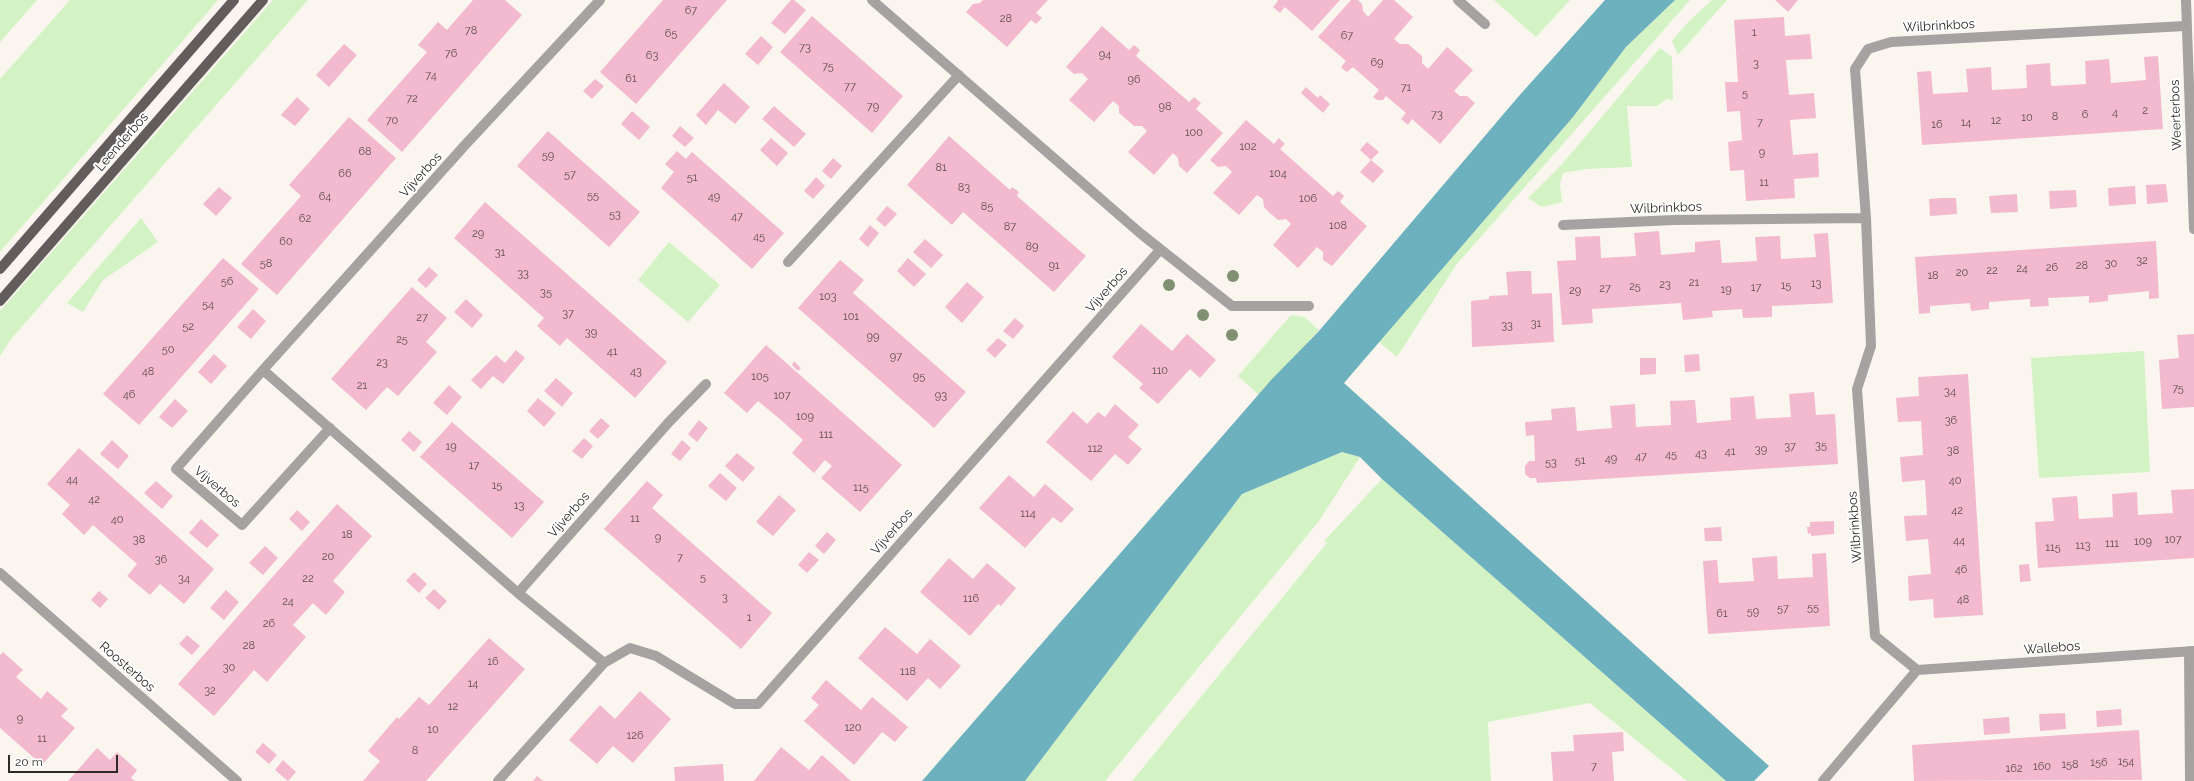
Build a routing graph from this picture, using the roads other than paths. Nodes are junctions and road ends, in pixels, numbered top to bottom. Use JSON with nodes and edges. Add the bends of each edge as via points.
{"nodes":[{"id":1,"x":234,"y":0,"type":"edge"},
{"id":2,"x":263,"y":0,"type":"edge"},
{"id":3,"x":600,"y":0,"type":"edge"},
{"id":4,"x":874,"y":0,"type":"edge"},
{"id":5,"x":1458,"y":0,"type":"edge"},
{"id":6,"x":2186,"y":0,"type":"edge"},
{"id":7,"x":1485,"y":24,"type":"dead end"},
{"id":8,"x":2185,"y":26,"type":"junction"},
{"id":9,"x":959,"y":75,"type":"junction"},
{"id":10,"x":1866,"y":218,"type":"junction"},
{"id":11,"x":1563,"y":225,"type":"dead end"},
{"id":12,"x":2194,"y":229,"type":"edge"},
{"id":13,"x":1160,"y":250,"type":"junction"},
{"id":14,"x":788,"y":262,"type":"dead end"},
{"id":15,"x":0,"y":269,"type":"edge"},
{"id":16,"x":0,"y":301,"type":"edge"},
{"id":17,"x":1309,"y":306,"type":"dead end"},
{"id":18,"x":263,"y":370,"type":"junction"},
{"id":19,"x":706,"y":384,"type":"dead end"},
{"id":20,"x":330,"y":428,"type":"junction"},
{"id":21,"x":0,"y":573,"type":"edge"},
{"id":22,"x":518,"y":593,"type":"junction"},
{"id":23,"x":2192,"y":651,"type":"edge"},
{"id":24,"x":604,"y":663,"type":"junction"},
{"id":25,"x":1917,"y":670,"type":"junction"},
{"id":26,"x":238,"y":781,"type":"edge"},
{"id":27,"x":498,"y":781,"type":"edge"},
{"id":28,"x":1823,"y":781,"type":"edge"},
{"id":29,"x":2190,"y":781,"type":"edge"}],
"edges":[{"from":1,"to":15,"type":"main road","name":"Leenderbos"},
{"from":2,"to":16,"type":"main road","name":"Leenderbos"},
{"from":3,"to":18,"type":"street","name":"Vijverbos","via":[[466,144]]},
{"from":4,"to":9,"type":"street"},
{"from":5,"to":7,"type":"street"},
{"from":6,"to":8,"type":"street","name":"Weerterbos"},
{"from":8,"to":10,"type":"street","name":"Wilbrinkbos","via":[[1890,42],[1868,49],[1855,69]]},
{"from":8,"to":12,"type":"street","name":"Weerterbos"},
{"from":9,"to":13,"type":"street"},
{"from":9,"to":14,"type":"street"},
{"from":10,"to":11,"type":"street","name":"Wilbrinkbos","via":[[1674,220]]},
{"from":10,"to":25,"type":"street","name":"Wilbrinkbos","via":[[1871,346],[1857,389],[1875,636]]},
{"from":13,"to":17,"type":"street","via":[[1232,306]]},
{"from":13,"to":24,"type":"street","name":"Vijverbos","via":[[758,704],[735,704],[656,656],[630,648]]},
{"from":18,"to":20,"type":"street"},
{"from":18,"to":20,"type":"street","name":"Vijverbos","via":[[176,470],[242,525]]},
{"from":19,"to":22,"type":"street","name":"Vijverbos"},
{"from":20,"to":22,"type":"street"},
{"from":21,"to":26,"type":"street","name":"Roosterbos"},
{"from":22,"to":24,"type":"street"},
{"from":23,"to":25,"type":"street","name":"Wallebos"},
{"from":23,"to":29,"type":"street","name":"Wallebos"},
{"from":24,"to":27,"type":"street","name":"Vijverbos"},
{"from":25,"to":28,"type":"street"}]}
